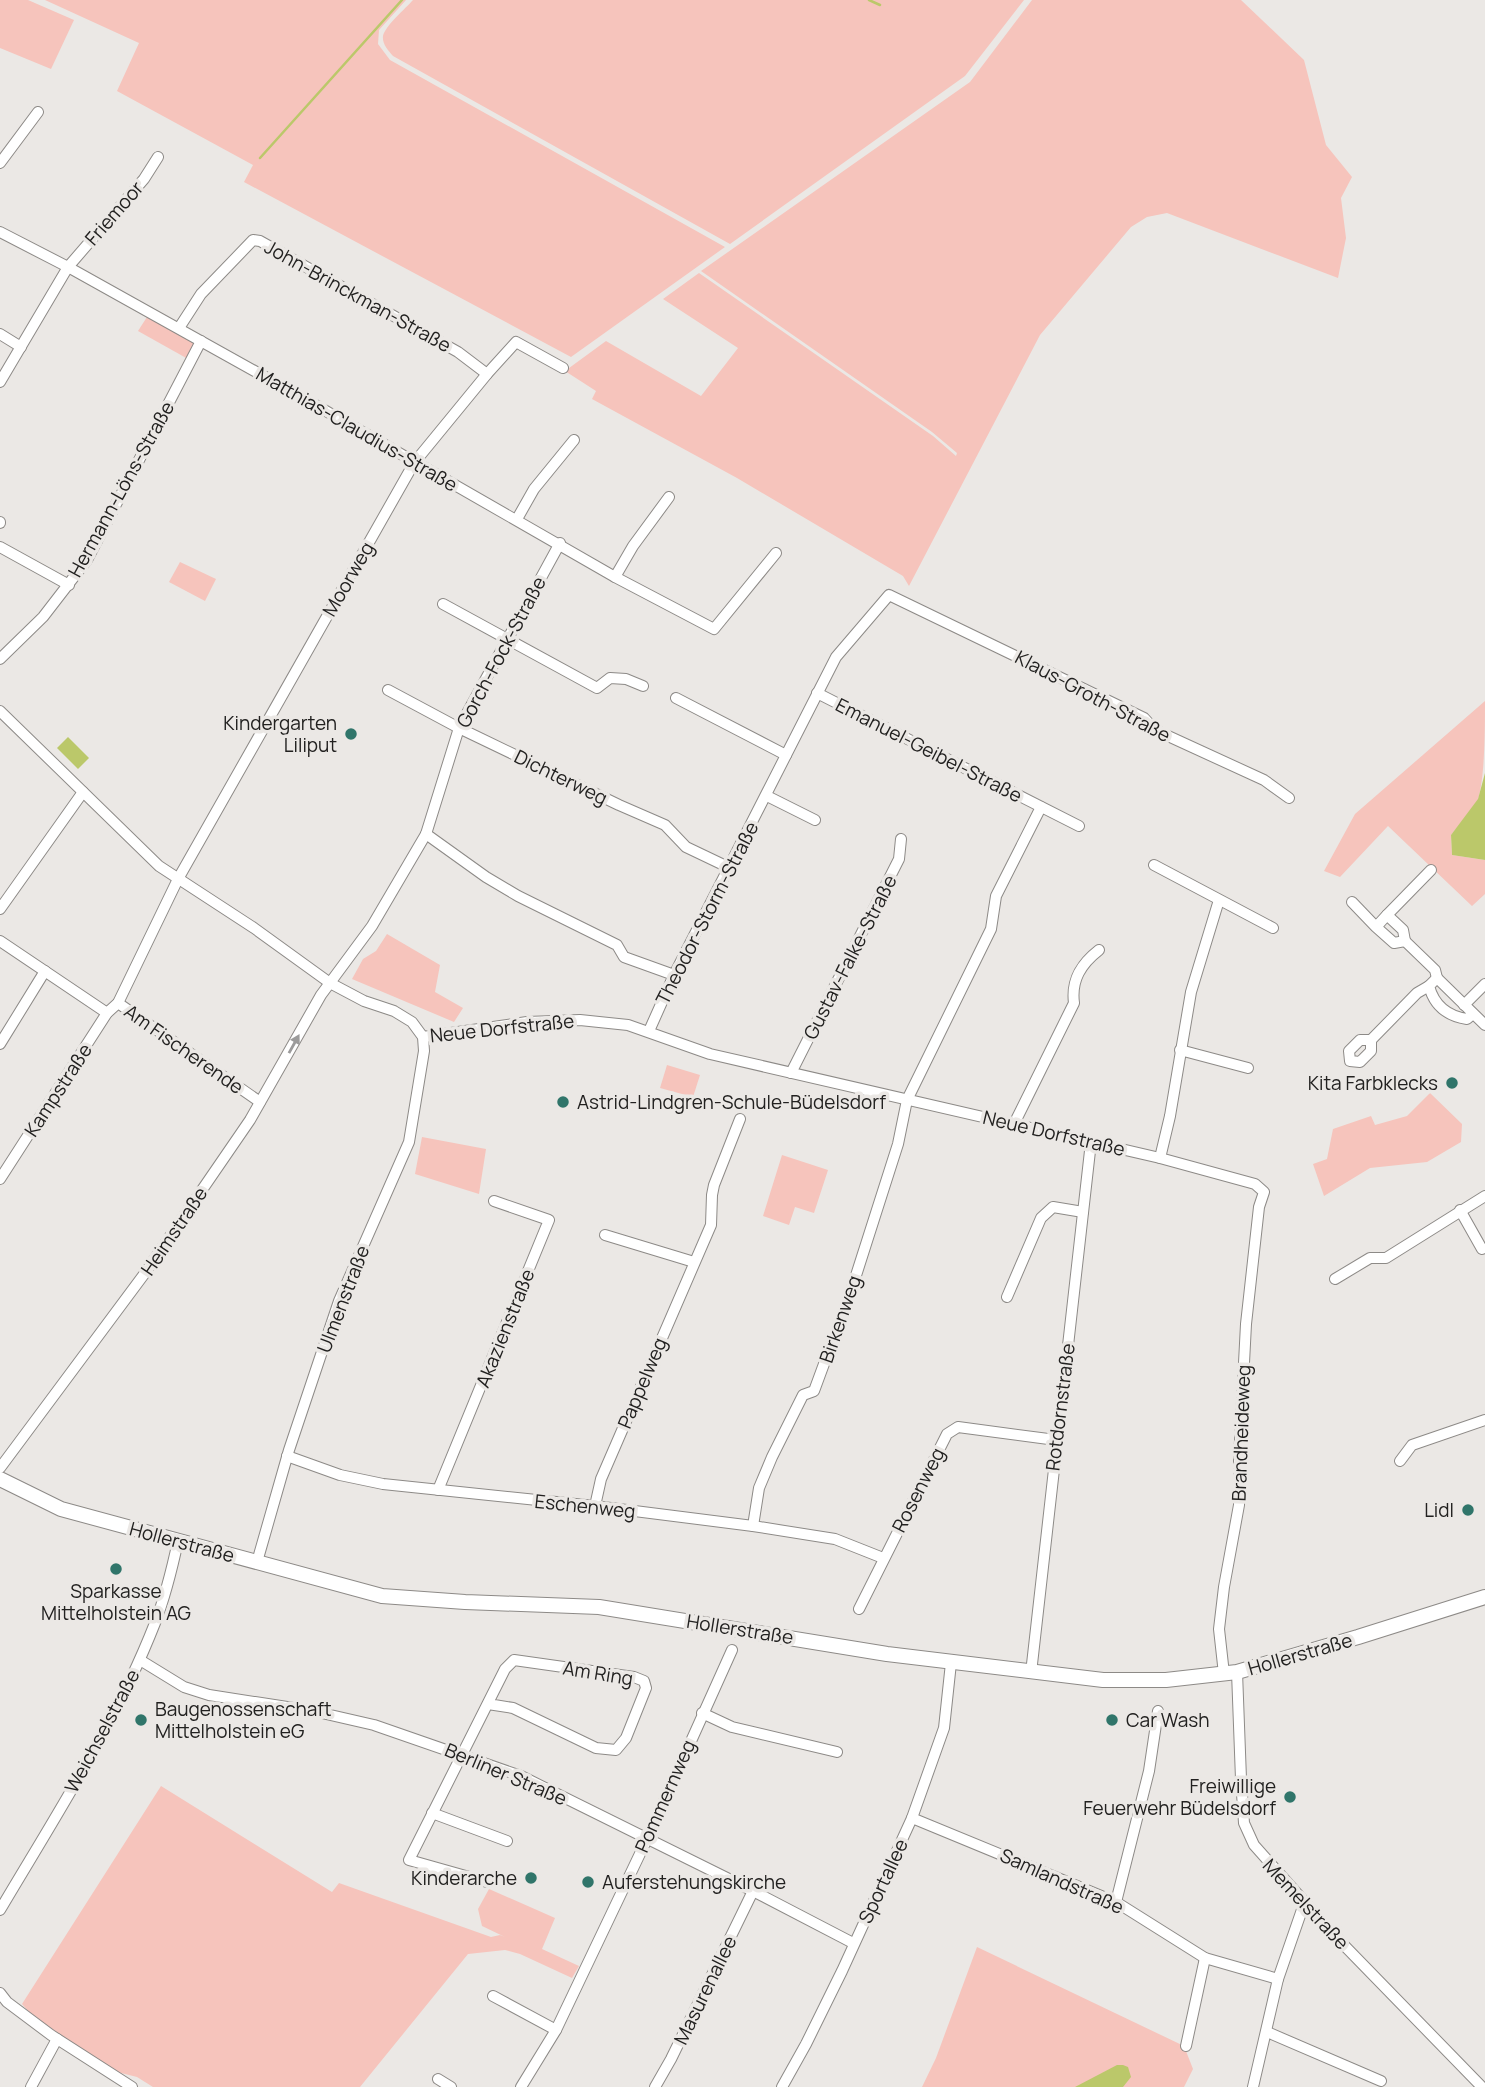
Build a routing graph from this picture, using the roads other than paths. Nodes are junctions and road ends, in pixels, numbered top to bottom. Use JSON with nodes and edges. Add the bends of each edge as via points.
{"nodes":[{"id":1,"x":38,"y":112,"type":"dead end"},
{"id":2,"x":158,"y":158,"type":"dead end"},
{"id":3,"x":0,"y":163,"type":"edge"},
{"id":4,"x":0,"y":232,"type":"edge"},
{"id":5,"x":68,"y":267,"type":"junction"},
{"id":6,"x":179,"y":328,"type":"junction"},
{"id":7,"x":0,"y":334,"type":"edge"},
{"id":8,"x":201,"y":341,"type":"junction"},
{"id":9,"x":20,"y":347,"type":"junction"},
{"id":10,"x":563,"y":368,"type":"dead end"},
{"id":11,"x":487,"y":374,"type":"junction"},
{"id":12,"x":0,"y":382,"type":"edge"},
{"id":13,"x":574,"y":440,"type":"dead end"},
{"id":14,"x":414,"y":463,"type":"junction"},
{"id":15,"x":669,"y":497,"type":"dead end"},
{"id":16,"x":517,"y":519,"type":"junction"},
{"id":17,"x":560,"y":544,"type":"junction"},
{"id":18,"x":0,"y":547,"type":"edge"},
{"id":19,"x":776,"y":553,"type":"dead end"},
{"id":20,"x":615,"y":577,"type":"junction"},
{"id":21,"x":69,"y":585,"type":"junction"},
{"id":22,"x":895,"y":596,"type":"joint"},
{"id":23,"x":443,"y":604,"type":"dead end"},
{"id":24,"x":507,"y":638,"type":"junction"},
{"id":25,"x":0,"y":659,"type":"edge"},
{"id":26,"x":643,"y":685,"type":"dead end"},
{"id":27,"x":388,"y":690,"type":"dead end"},
{"id":28,"x":817,"y":693,"type":"junction"},
{"id":29,"x":677,"y":698,"type":"dead end"},
{"id":30,"x":0,"y":711,"type":"edge"},
{"id":31,"x":459,"y":728,"type":"junction"},
{"id":32,"x":786,"y":755,"type":"junction"},
{"id":33,"x":83,"y":792,"type":"junction"},
{"id":34,"x":767,"y":796,"type":"junction"},
{"id":35,"x":1289,"y":799,"type":"dead end"},
{"id":36,"x":1041,"y":807,"type":"junction"},
{"id":37,"x":815,"y":820,"type":"dead end"},
{"id":38,"x":1079,"y":826,"type":"dead end"},
{"id":39,"x":426,"y":834,"type":"junction"},
{"id":40,"x":901,"y":839,"type":"dead end"},
{"id":41,"x":1154,"y":865,"type":"dead end"},
{"id":42,"x":730,"y":868,"type":"junction"},
{"id":43,"x":1431,"y":870,"type":"dead end"},
{"id":44,"x":178,"y":879,"type":"junction"},
{"id":45,"x":1219,"y":900,"type":"junction"},
{"id":46,"x":1352,"y":902,"type":"dead end"},
{"id":47,"x":0,"y":909,"type":"edge"},
{"id":48,"x":1387,"y":915,"type":"junction"},
{"id":49,"x":1376,"y":927,"type":"junction"},
{"id":50,"x":1273,"y":928,"type":"dead end"},
{"id":51,"x":0,"y":941,"type":"edge"},
{"id":52,"x":1405,"y":941,"type":"junction"},
{"id":53,"x":1099,"y":950,"type":"dead end"},
{"id":54,"x":45,"y":971,"type":"junction"},
{"id":55,"x":674,"y":975,"type":"junction"},
{"id":56,"x":1433,"y":982,"type":"junction"},
{"id":57,"x":330,"y":983,"type":"junction"},
{"id":58,"x":1485,"y":984,"type":"edge"},
{"id":59,"x":118,"y":1003,"type":"junction"},
{"id":60,"x":1469,"y":1009,"type":"junction"},
{"id":61,"x":107,"y":1013,"type":"junction"},
{"id":62,"x":1485,"y":1025,"type":"edge"},
{"id":63,"x":649,"y":1031,"type":"junction"},
{"id":64,"x":423,"y":1037,"type":"junction"},
{"id":65,"x":1371,"y":1040,"type":"dead end"},
{"id":66,"x":0,"y":1044,"type":"edge"},
{"id":67,"x":1180,"y":1050,"type":"junction"},
{"id":68,"x":1248,"y":1068,"type":"dead end"},
{"id":69,"x":791,"y":1073,"type":"junction"},
{"id":70,"x":907,"y":1100,"type":"junction"},
{"id":71,"x":260,"y":1102,"type":"junction"},
{"id":72,"x":740,"y":1119,"type":"dead end"},
{"id":73,"x":1014,"y":1124,"type":"junction"},
{"id":74,"x":1091,"y":1142,"type":"junction"},
{"id":75,"x":1160,"y":1158,"type":"junction"},
{"id":76,"x":0,"y":1179,"type":"edge"},
{"id":77,"x":1265,"y":1192,"type":"joint"},
{"id":78,"x":1485,"y":1196,"type":"edge"},
{"id":79,"x":494,"y":1201,"type":"dead end"},
{"id":80,"x":1460,"y":1210,"type":"junction"},
{"id":81,"x":1083,"y":1212,"type":"junction"},
{"id":82,"x":605,"y":1235,"type":"dead end"},
{"id":83,"x":1482,"y":1249,"type":"dead end"},
{"id":84,"x":694,"y":1262,"type":"junction"},
{"id":85,"x":1335,"y":1279,"type":"dead end"},
{"id":86,"x":1007,"y":1297,"type":"dead end"},
{"id":87,"x":1485,"y":1420,"type":"edge"},
{"id":88,"x":1056,"y":1440,"type":"junction"},
{"id":89,"x":287,"y":1456,"type":"junction"},
{"id":90,"x":1400,"y":1461,"type":"dead end"},
{"id":91,"x":0,"y":1468,"type":"edge"},
{"id":92,"x":0,"y":1479,"type":"edge"},
{"id":93,"x":438,"y":1490,"type":"junction"},
{"id":94,"x":595,"y":1506,"type":"junction"},
{"id":95,"x":753,"y":1526,"type":"junction"},
{"id":96,"x":178,"y":1541,"type":"junction"},
{"id":97,"x":883,"y":1558,"type":"junction"},
{"id":98,"x":257,"y":1562,"type":"junction"},
{"id":99,"x":1485,"y":1597,"type":"edge"},
{"id":100,"x":859,"y":1609,"type":"dead end"},
{"id":101,"x":732,"y":1650,"type":"dead end"},
{"id":102,"x":140,"y":1660,"type":"junction"},
{"id":103,"x":951,"y":1663,"type":"junction"},
{"id":104,"x":1031,"y":1673,"type":"junction"},
{"id":105,"x":1231,"y":1673,"type":"junction"},
{"id":106,"x":488,"y":1704,"type":"junction"},
{"id":107,"x":1158,"y":1711,"type":"dead end"},
{"id":108,"x":702,"y":1713,"type":"junction"},
{"id":109,"x":837,"y":1752,"type":"dead end"},
{"id":110,"x":462,"y":1754,"type":"junction"},
{"id":111,"x":432,"y":1813,"type":"junction"},
{"id":112,"x":912,"y":1818,"type":"junction"},
{"id":113,"x":647,"y":1839,"type":"junction"},
{"id":114,"x":507,"y":1841,"type":"dead end"},
{"id":115,"x":487,"y":1882,"type":"dead end"},
{"id":116,"x":753,"y":1891,"type":"junction"},
{"id":117,"x":1305,"y":1901,"type":"junction"},
{"id":118,"x":1116,"y":1902,"type":"junction"},
{"id":119,"x":0,"y":1910,"type":"edge"},
{"id":120,"x":853,"y":1943,"type":"junction"},
{"id":121,"x":1205,"y":1958,"type":"junction"},
{"id":122,"x":1278,"y":1979,"type":"junction"},
{"id":123,"x":0,"y":1993,"type":"edge"},
{"id":124,"x":494,"y":1996,"type":"dead end"},
{"id":125,"x":556,"y":2030,"type":"junction"},
{"id":126,"x":1267,"y":2032,"type":"junction"},
{"id":127,"x":57,"y":2039,"type":"junction"},
{"id":128,"x":1186,"y":2046,"type":"dead end"},
{"id":129,"x":438,"y":2079,"type":"dead end"},
{"id":130,"x":1381,"y":2081,"type":"dead end"},
{"id":131,"x":31,"y":2087,"type":"edge"},
{"id":132,"x":132,"y":2087,"type":"edge"},
{"id":133,"x":451,"y":2087,"type":"edge"},
{"id":134,"x":521,"y":2087,"type":"edge"},
{"id":135,"x":655,"y":2087,"type":"edge"},
{"id":136,"x":782,"y":2087,"type":"edge"},
{"id":137,"x":1253,"y":2087,"type":"edge"},
{"id":138,"x":1482,"y":2087,"type":"edge"}],
"edges":[{"from":1,"to":3,"type":"street"},
{"from":2,"to":5,"type":"street","name":"Friemoor"},
{"from":4,"to":5,"type":"street","name":"Matthias-Claudius-Straße"},
{"from":5,"to":6,"type":"street","name":"Matthias-Claudius-Straße"},
{"from":5,"to":9,"type":"street","name":"Friemoor"},
{"from":6,"to":8,"type":"street","name":"Matthias-Claudius-Straße"},
{"from":6,"to":11,"type":"street","name":"John-Brinckman-Straße","via":[[201,294],[253,240],[260,241],[458,352]]},
{"from":7,"to":9,"type":"street"},
{"from":8,"to":14,"type":"street","name":"Matthias-Claudius-Straße"},
{"from":8,"to":21,"type":"street","name":"Hermann-Löns-Straße","via":[[87,560]]},
{"from":9,"to":12,"type":"street","name":"Friemoor"},
{"from":10,"to":11,"type":"street","name":"Moorweg","via":[[516,342]]},
{"from":11,"to":14,"type":"street","name":"Moorweg"},
{"from":13,"to":16,"type":"street","via":[[534,489]]},
{"from":14,"to":16,"type":"street","name":"Matthias-Claudius-Straße"},
{"from":14,"to":44,"type":"street","name":"Moorweg"},
{"from":15,"to":20,"type":"street"},
{"from":16,"to":17,"type":"street","name":"Matthias-Claudius-Straße"},
{"from":17,"to":20,"type":"street","name":"Matthias-Claudius-Straße"},
{"from":17,"to":24,"type":"street","name":"Gorch-Fock-Straße"},
{"from":18,"to":21,"type":"street"},
{"from":19,"to":20,"type":"street","name":"Matthias-Claudius-Straße","via":[[714,629]]},
{"from":21,"to":25,"type":"street","name":"Hermann-Löns-Straße"},
{"from":22,"to":28,"type":"street","name":"Theodor-Storm-Straße","via":[[885,598],[836,657]]},
{"from":22,"to":35,"type":"street","name":"Klaus-Groth-Straße","via":[[1144,718],[1155,730],[1264,780]]},
{"from":23,"to":24,"type":"street"},
{"from":24,"to":26,"type":"street","via":[[597,688],[610,678]]},
{"from":24,"to":31,"type":"street","name":"Gorch-Fock-Straße"},
{"from":27,"to":31,"type":"street","name":"Dichterweg"},
{"from":28,"to":32,"type":"street","name":"Theodor-Storm-Straße"},
{"from":28,"to":36,"type":"street","name":"Emanuel-Geibel-Straße"},
{"from":29,"to":32,"type":"street"},
{"from":30,"to":33,"type":"street","name":"Neue Dorfstraße"},
{"from":31,"to":39,"type":"street","name":"Gorch-Fock-Straße"},
{"from":31,"to":42,"type":"street","name":"Dichterweg","via":[[665,825],[686,847]]},
{"from":32,"to":34,"type":"street","name":"Theodor-Storm-Straße"},
{"from":33,"to":44,"type":"street","name":"Neue Dorfstraße"},
{"from":33,"to":47,"type":"street"},
{"from":34,"to":37,"type":"street"},
{"from":34,"to":42,"type":"street","name":"Theodor-Storm-Straße"},
{"from":36,"to":38,"type":"street","name":"Emanuel-Geibel-Straße"},
{"from":36,"to":70,"type":"street","name":"Emanuel-Geibel-Straße","via":[[996,896],[991,929]]},
{"from":39,"to":55,"type":"street","via":[[486,877],[617,945],[624,957]]},
{"from":39,"to":57,"type":"street","name":"Gorch-Fock-Straße","via":[[372,926]]},
{"from":40,"to":69,"type":"street","name":"Gustav-Falke-Straße","via":[[899,859]]},
{"from":41,"to":45,"type":"street"},
{"from":42,"to":55,"type":"street","name":"Theodor-Storm-Straße"},
{"from":43,"to":48,"type":"street"},
{"from":44,"to":57,"type":"street","name":"Neue Dorfstraße"},
{"from":44,"to":59,"type":"street","name":"Am Fischerende"},
{"from":45,"to":50,"type":"street"},
{"from":45,"to":67,"type":"street"},
{"from":46,"to":49,"type":"street"},
{"from":48,"to":49,"type":"street"},
{"from":48,"to":52,"type":"street","via":[[1403,930]]},
{"from":49,"to":52,"type":"street","via":[[1394,943]]},
{"from":51,"to":54,"type":"street"},
{"from":52,"to":56,"type":"street","via":[[1435,970]]},
{"from":53,"to":73,"type":"street","via":[[1086,960],[1072,987],[1074,1003]]},
{"from":54,"to":61,"type":"street"},
{"from":54,"to":66,"type":"street"},
{"from":55,"to":63,"type":"street","name":"Theodor-Storm-Straße"},
{"from":56,"to":60,"type":"street"},
{"from":56,"to":60,"type":"street","via":[[1432,997],[1445,1011],[1467,1019]]},
{"from":56,"to":65,"type":"street"},
{"from":57,"to":64,"type":"street","name":"Neue Dorfstraße","via":[[394,1011],[412,1022]]},
{"from":71,"to":57,"type":"street","name":"Heimstraße","one_way":true},
{"from":58,"to":60,"type":"street"},
{"from":59,"to":61,"type":"street","name":"Kampstraße"},
{"from":59,"to":71,"type":"street","name":"Am Fischerende"},
{"from":60,"to":62,"type":"street"},
{"from":61,"to":76,"type":"street","name":"Kampstraße"},
{"from":63,"to":64,"type":"street","name":"Neue Dorfstraße","via":[[580,1020],[527,1022]]},
{"from":63,"to":69,"type":"street","name":"Neue Dorfstraße","via":[[710,1054]]},
{"from":64,"to":89,"type":"street","name":"Ulmenstraße","via":[[409,1142],[340,1301]]},
{"from":67,"to":68,"type":"street"},
{"from":67,"to":75,"type":"street"},
{"from":69,"to":70,"type":"street","name":"Neue Dorfstraße"},
{"from":70,"to":73,"type":"street","name":"Neue Dorfstraße"},
{"from":70,"to":95,"type":"street","name":"Birkenweg","via":[[898,1144],[821,1374],[814,1391],[803,1395],[772,1457],[759,1488]]},
{"from":71,"to":91,"type":"street","name":"Heimstraße","via":[[145,1273]]},
{"from":72,"to":84,"type":"street","name":"Pappelweg","via":[[712,1195],[710,1225]]},
{"from":73,"to":74,"type":"street","name":"Neue Dorfstraße"},
{"from":74,"to":75,"type":"street","name":"Neue Dorfstraße"},
{"from":74,"to":81,"type":"street","name":"Rotdornstraße"},
{"from":75,"to":77,"type":"street","name":"Neue Dorfstraße","via":[[1255,1184]]},
{"from":77,"to":105,"type":"street","name":"Brandheideweg","via":[[1259,1207],[1246,1324],[1239,1505],[1219,1629]]},
{"from":78,"to":80,"type":"street"},
{"from":79,"to":93,"type":"street","name":"Akazienstraße","via":[[549,1220]]},
{"from":80,"to":83,"type":"street"},
{"from":80,"to":85,"type":"street","via":[[1387,1258],[1370,1258]]},
{"from":81,"to":86,"type":"street","via":[[1053,1207],[1041,1218]]},
{"from":81,"to":88,"type":"street","name":"Rotdornstraße"},
{"from":82,"to":84,"type":"street"},
{"from":84,"to":94,"type":"street","name":"Pappelweg","via":[[601,1479]]},
{"from":87,"to":90,"type":"street","via":[[1412,1445]]},
{"from":88,"to":97,"type":"street","name":"Rosenweg","via":[[958,1427],[947,1434]]},
{"from":88,"to":104,"type":"street","name":"Rotdornstraße"},
{"from":89,"to":93,"type":"street","name":"Eschenweg","via":[[340,1475]]},
{"from":89,"to":98,"type":"street","name":"Ulmenstraße"},
{"from":92,"to":96,"type":"main road","name":"Hollerstraße","via":[[61,1508]]},
{"from":93,"to":94,"type":"street","name":"Eschenweg"},
{"from":94,"to":95,"type":"street","name":"Eschenweg"},
{"from":95,"to":97,"type":"street","name":"Eschenweg","via":[[835,1539]]},
{"from":96,"to":98,"type":"main road","name":"Hollerstraße"},
{"from":96,"to":102,"type":"street","name":"Weichselstraße"},
{"from":97,"to":100,"type":"street","name":"Rosenweg"},
{"from":98,"to":103,"type":"main road","name":"Hollerstraße","via":[[382,1596],[599,1607]]},
{"from":99,"to":105,"type":"main road","name":"Hollerstraße"},
{"from":101,"to":108,"type":"street","name":"Pommernweg"},
{"from":102,"to":110,"type":"street","name":"Berliner Straße","via":[[209,1695],[346,1718]]},
{"from":102,"to":119,"type":"street","name":"Weichselstraße","via":[[92,1756]]},
{"from":103,"to":104,"type":"main road","name":"Hollerstraße"},
{"from":103,"to":112,"type":"street","name":"Sportallee","via":[[944,1728]]},
{"from":104,"to":105,"type":"main road","name":"Hollerstraße","via":[[1103,1680]]},
{"from":105,"to":117,"type":"street","name":"Memelstraße","via":[[1244,1823],[1263,1857]]},
{"from":106,"to":106,"type":"street","name":"Am Ring","via":[[514,1660],[634,1677],[644,1681],[646,1688],[626,1738],[616,1750],[596,1748],[513,1708]]},
{"from":106,"to":110,"type":"street","name":"Am Ring"},
{"from":107,"to":118,"type":"street","via":[[1149,1771]]},
{"from":108,"to":109,"type":"street","via":[[732,1727]]},
{"from":108,"to":113,"type":"street","name":"Pommernweg"},
{"from":110,"to":111,"type":"street","name":"Am Ring"},
{"from":110,"to":113,"type":"street","name":"Berliner Straße","via":[[521,1776]]},
{"from":111,"to":114,"type":"street"},
{"from":111,"to":115,"type":"street","name":"Am Ring","via":[[409,1860]]},
{"from":112,"to":118,"type":"street","name":"Samlandstraße"},
{"from":112,"to":120,"type":"street","name":"Sportallee"},
{"from":113,"to":116,"type":"street","name":"Berliner Straße"},
{"from":113,"to":125,"type":"street","name":"Pommernweg"},
{"from":116,"to":120,"type":"street","name":"Berliner Straße"},
{"from":116,"to":135,"type":"street","name":"Masurenallee"},
{"from":117,"to":122,"type":"street"},
{"from":117,"to":138,"type":"street","name":"Memelstraße"},
{"from":118,"to":121,"type":"street","name":"Samlandstraße"},
{"from":120,"to":136,"type":"street","name":"Sportallee"},
{"from":121,"to":122,"type":"street","name":"Samlandstraße"},
{"from":121,"to":128,"type":"street"},
{"from":122,"to":126,"type":"street"},
{"from":123,"to":127,"type":"street"},
{"from":124,"to":125,"type":"street"},
{"from":125,"to":134,"type":"street","name":"Pommernweg"},
{"from":126,"to":130,"type":"street"},
{"from":126,"to":137,"type":"street"},
{"from":127,"to":131,"type":"street"},
{"from":127,"to":132,"type":"street"},
{"from":129,"to":133,"type":"street"}]}
